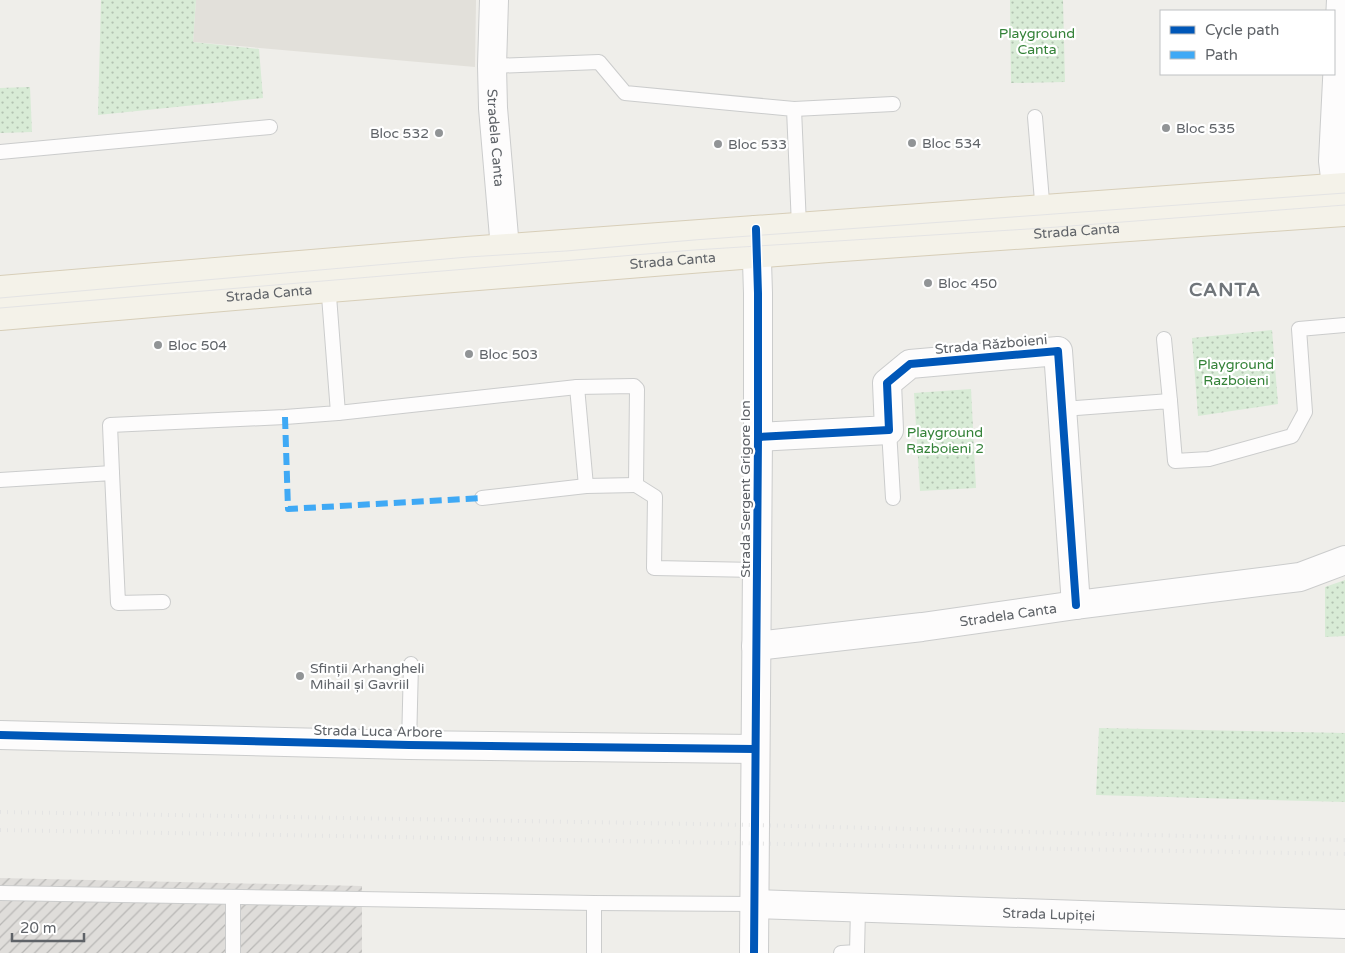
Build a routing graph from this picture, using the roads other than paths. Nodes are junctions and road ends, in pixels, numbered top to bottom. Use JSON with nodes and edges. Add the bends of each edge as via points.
{"nodes":[{"id":1,"x":494,"y":0,"type":"edge"},
{"id":2,"x":1341,"y":0,"type":"edge"},
{"id":3,"x":492,"y":66,"type":"junction"},
{"id":4,"x":893,"y":104,"type":"dead end"},
{"id":5,"x":794,"y":109,"type":"junction"},
{"id":6,"x":1035,"y":117,"type":"dead end"},
{"id":7,"x":270,"y":127,"type":"dead end"},
{"id":8,"x":0,"y":152,"type":"edge"},
{"id":9,"x":1341,"y":199,"type":"edge"},
{"id":10,"x":1043,"y":220,"type":"junction"},
{"id":11,"x":799,"y":226,"type":"junction"},
{"id":12,"x":756,"y":242,"type":"junction"},
{"id":13,"x":506,"y":261,"type":"junction"},
{"id":14,"x":328,"y":275,"type":"junction"},
{"id":15,"x":0,"y":290,"type":"edge"},
{"id":16,"x":0,"y":316,"type":"edge"},
{"id":17,"x":1345,"y":325,"type":"edge"},
{"id":18,"x":1164,"y":339,"type":"dead end"},
{"id":19,"x":577,"y":387,"type":"junction"},
{"id":20,"x":1170,"y":401,"type":"junction"},
{"id":21,"x":1063,"y":409,"type":"junction"},
{"id":22,"x":338,"y":413,"type":"junction"},
{"id":23,"x":889,"y":430,"type":"junction"},
{"id":24,"x":758,"y":437,"type":"junction"},
{"id":25,"x":112,"y":474,"type":"junction"},
{"id":26,"x":0,"y":480,"type":"edge"},
{"id":27,"x":636,"y":485,"type":"junction"},
{"id":28,"x":586,"y":486,"type":"junction"},
{"id":29,"x":482,"y":498,"type":"dead end"},
{"id":30,"x":893,"y":498,"type":"dead end"},
{"id":31,"x":1345,"y":560,"type":"edge"},
{"id":32,"x":757,"y":570,"type":"junction"},
{"id":33,"x":163,"y":602,"type":"dead end"},
{"id":34,"x":1076,"y":605,"type":"junction"},
{"id":35,"x":756,"y":646,"type":"junction"},
{"id":36,"x":411,"y":664,"type":"dead end"},
{"id":37,"x":0,"y":730,"type":"edge"},
{"id":38,"x":0,"y":736,"type":"edge"},
{"id":39,"x":409,"y":745,"type":"junction"},
{"id":40,"x":755,"y":749,"type":"junction"},
{"id":41,"x":0,"y":894,"type":"edge"},
{"id":42,"x":233,"y":897,"type":"junction"},
{"id":43,"x":594,"y":903,"type":"junction"},
{"id":44,"x":754,"y":904,"type":"junction"},
{"id":45,"x":858,"y":908,"type":"junction"},
{"id":46,"x":1345,"y":924,"type":"edge"},
{"id":47,"x":233,"y":953,"type":"edge"},
{"id":48,"x":594,"y":953,"type":"edge"},
{"id":49,"x":754,"y":953,"type":"edge"},
{"id":50,"x":841,"y":953,"type":"edge"}],
"edges":[{"from":1,"to":3,"type":"street","name":"Stradela Canta"},
{"from":2,"to":9,"type":"street","via":[[1333,160]]},
{"from":3,"to":5,"type":"lane","via":[[599,62],[625,93]]},
{"from":3,"to":13,"type":"street","name":"Stradela Canta"},
{"from":4,"to":5,"type":"lane"},
{"from":5,"to":11,"type":"lane"},
{"from":6,"to":10,"type":"lane"},
{"from":7,"to":8,"type":"lane"},
{"from":9,"to":10,"type":"main road","name":"Strada Canta"},
{"from":10,"to":11,"type":"main road","name":"Strada Canta"},
{"from":10,"to":12,"type":"main road","name":"Strada Canta","via":[[838,247]]},
{"from":11,"to":12,"type":"main road","name":"Strada Canta"},
{"from":12,"to":13,"type":"main road","name":"Strada Canta"},
{"from":12,"to":24,"type":"street","name":"Strada Sergent Grigore Ion"},
{"from":13,"to":14,"type":"main road","name":"Strada Canta"},
{"from":14,"to":15,"type":"main road","name":"Strada Canta"},
{"from":14,"to":16,"type":"main road","name":"Strada Canta"},
{"from":14,"to":22,"type":"lane"},
{"from":17,"to":20,"type":"lane","via":[[1299,329],[1305,412],[1292,436],[1208,459],[1176,461]]},
{"from":18,"to":20,"type":"lane"},
{"from":19,"to":22,"type":"lane"},
{"from":19,"to":27,"type":"lane","via":[[634,386],[637,389]]},
{"from":19,"to":28,"type":"lane"},
{"from":20,"to":21,"type":"lane"},
{"from":21,"to":23,"type":"street","name":"Strada Războieni","via":[[1058,351],[910,364],[886,383]]},
{"from":21,"to":34,"type":"street","name":"Strada Războieni"},
{"from":22,"to":25,"type":"lane","via":[[110,425]]},
{"from":23,"to":24,"type":"street"},
{"from":23,"to":30,"type":"lane"},
{"from":24,"to":32,"type":"street","name":"Strada Sergent Grigore Ion"},
{"from":25,"to":26,"type":"lane"},
{"from":25,"to":33,"type":"lane","via":[[118,603]]},
{"from":27,"to":28,"type":"lane"},
{"from":27,"to":32,"type":"lane","via":[[655,497],[654,568]]},
{"from":28,"to":29,"type":"lane"},
{"from":31,"to":34,"type":"street","name":"Stradela Canta","via":[[1300,577]]},
{"from":32,"to":35,"type":"street","name":"Strada Sergent Grigore Ion"},
{"from":34,"to":35,"type":"street","name":"Stradela Canta"},
{"from":35,"to":40,"type":"street","name":"Strada Sergent Grigore Ion"},
{"from":36,"to":39,"type":"lane"},
{"from":37,"to":38,"type":"street"},
{"from":38,"to":39,"type":"street","name":"Strada Luca Arbore"},
{"from":39,"to":40,"type":"street","name":"Strada Luca Arbore"},
{"from":40,"to":44,"type":"street","name":"Strada Sergent Grigore Ion"},
{"from":41,"to":42,"type":"lane"},
{"from":42,"to":43,"type":"lane"},
{"from":42,"to":47,"type":"lane"},
{"from":43,"to":44,"type":"lane"},
{"from":43,"to":48,"type":"lane"},
{"from":44,"to":45,"type":"street","name":"Strada Lupiței"},
{"from":44,"to":49,"type":"street"},
{"from":45,"to":46,"type":"street","name":"Strada Lupiței"},
{"from":45,"to":50,"type":"lane","via":[[857,952]]}]}
